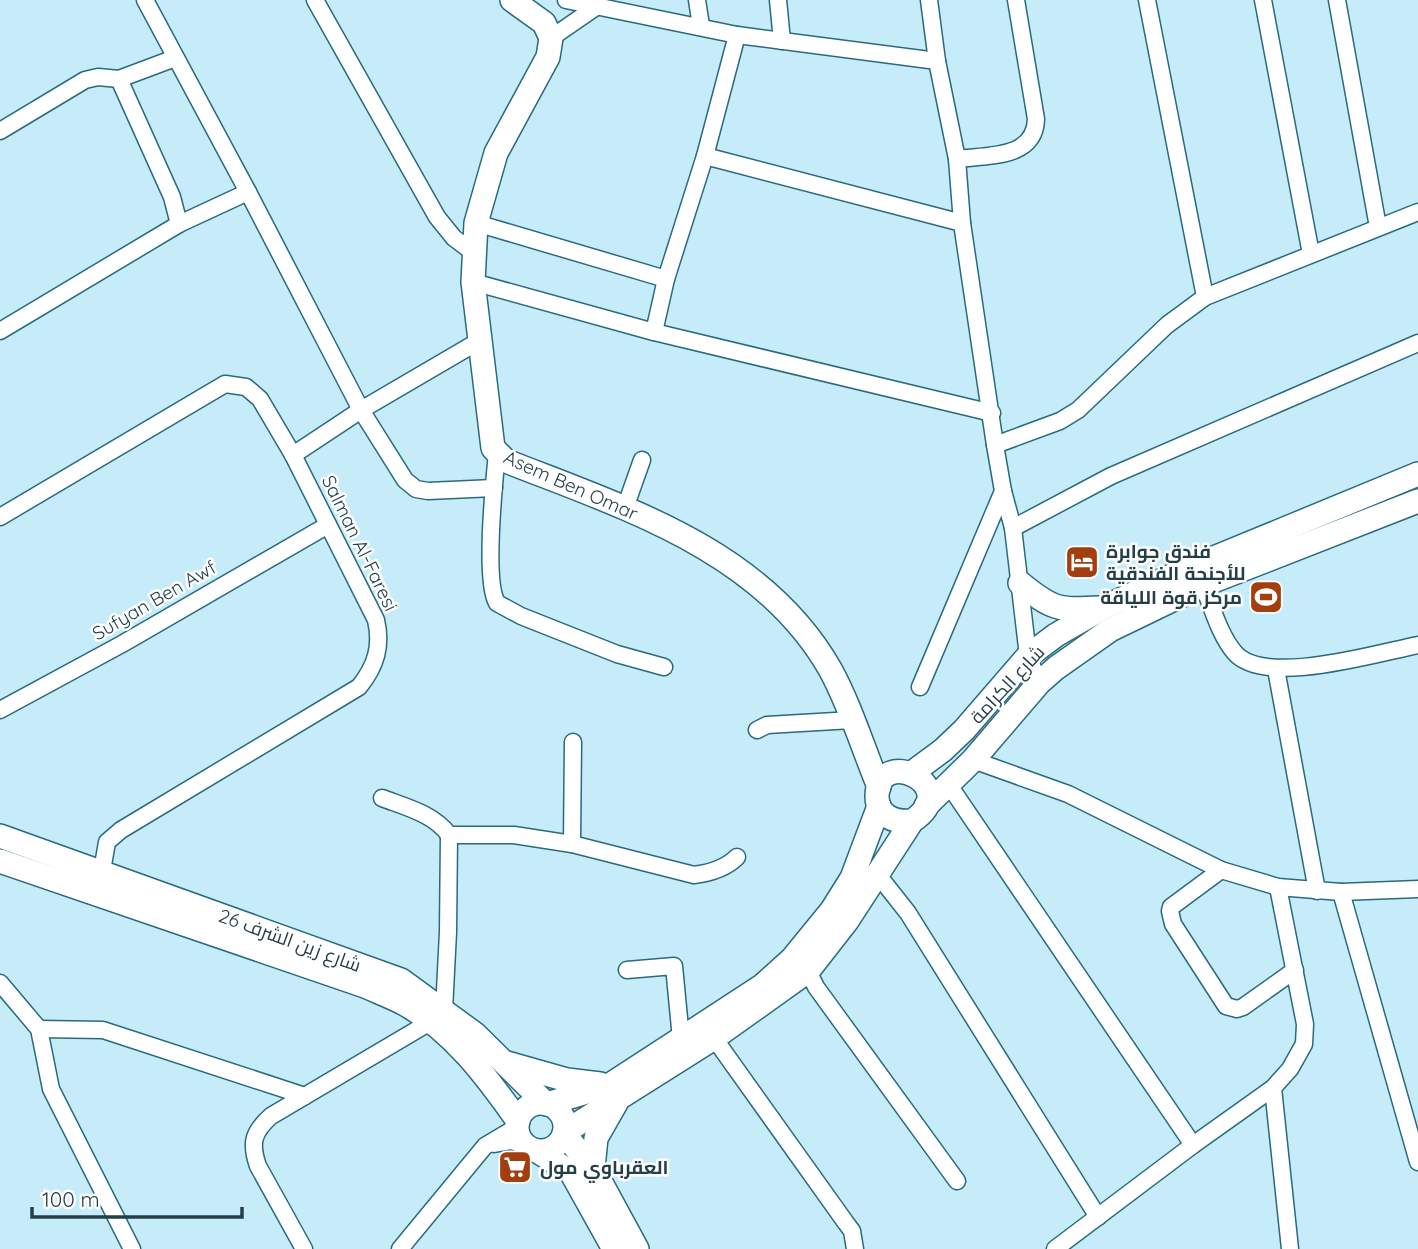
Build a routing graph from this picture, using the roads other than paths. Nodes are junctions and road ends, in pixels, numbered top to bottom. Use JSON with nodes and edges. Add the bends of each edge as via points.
{"nodes":[{"id":1,"x":145,"y":0,"type":"edge"},
{"id":2,"x":315,"y":0,"type":"edge"},
{"id":3,"x":512,"y":0,"type":"edge"},
{"id":4,"x":566,"y":0,"type":"edge"},
{"id":5,"x":697,"y":0,"type":"edge"},
{"id":6,"x":778,"y":0,"type":"edge"},
{"id":7,"x":929,"y":0,"type":"edge"},
{"id":8,"x":1016,"y":0,"type":"edge"},
{"id":9,"x":1147,"y":0,"type":"edge"},
{"id":10,"x":1263,"y":0,"type":"edge"},
{"id":11,"x":1337,"y":0,"type":"edge"},
{"id":12,"x":620,"y":5,"type":"edge"},
{"id":13,"x":596,"y":7,"type":"junction"},
{"id":14,"x":701,"y":26,"type":"junction"},
{"id":15,"x":737,"y":35,"type":"junction"},
{"id":16,"x":551,"y":38,"type":"junction"},
{"id":17,"x":782,"y":41,"type":"junction"},
{"id":18,"x":175,"y":58,"type":"junction"},
{"id":19,"x":937,"y":61,"type":"junction"},
{"id":20,"x":118,"y":79,"type":"junction"},
{"id":21,"x":0,"y":131,"type":"edge"},
{"id":22,"x":705,"y":156,"type":"junction"},
{"id":23,"x":957,"y":159,"type":"junction"},
{"id":24,"x":248,"y":192,"type":"junction"},
{"id":25,"x":1418,"y":212,"type":"edge"},
{"id":26,"x":476,"y":223,"type":"junction"},
{"id":27,"x":962,"y":223,"type":"junction"},
{"id":28,"x":179,"y":224,"type":"junction"},
{"id":29,"x":1378,"y":227,"type":"junction"},
{"id":30,"x":474,"y":253,"type":"junction"},
{"id":31,"x":1311,"y":254,"type":"junction"},
{"id":32,"x":666,"y":279,"type":"junction"},
{"id":33,"x":473,"y":282,"type":"junction"},
{"id":34,"x":1205,"y":297,"type":"junction"},
{"id":35,"x":0,"y":331,"type":"edge"},
{"id":36,"x":654,"y":332,"type":"junction"},
{"id":37,"x":479,"y":341,"type":"junction"},
{"id":38,"x":1418,"y":343,"type":"edge"},
{"id":39,"x":361,"y":410,"type":"junction"},
{"id":40,"x":992,"y":413,"type":"junction"},
{"id":41,"x":995,"y":445,"type":"junction"},
{"id":42,"x":497,"y":453,"type":"junction"},
{"id":43,"x":293,"y":455,"type":"junction"},
{"id":44,"x":642,"y":460,"type":"dead end"},
{"id":45,"x":1418,"y":474,"type":"edge"},
{"id":46,"x":494,"y":488,"type":"junction"},
{"id":47,"x":1003,"y":491,"type":"junction"},
{"id":48,"x":1418,"y":500,"type":"edge"},
{"id":49,"x":625,"y":508,"type":"junction"},
{"id":50,"x":0,"y":517,"type":"edge"},
{"id":51,"x":328,"y":525,"type":"junction"},
{"id":52,"x":1013,"y":528,"type":"junction"},
{"id":53,"x":1020,"y":583,"type":"junction"},
{"id":54,"x":1203,"y":585,"type":"junction"},
{"id":55,"x":1103,"y":608,"type":"junction"},
{"id":56,"x":1418,"y":645,"type":"edge"},
{"id":57,"x":1027,"y":656,"type":"junction"},
{"id":58,"x":664,"y":667,"type":"dead end"},
{"id":59,"x":1276,"y":669,"type":"junction"},
{"id":60,"x":1039,"y":684,"type":"junction"},
{"id":61,"x":920,"y":687,"type":"dead end"},
{"id":62,"x":0,"y":710,"type":"edge"},
{"id":63,"x":757,"y":730,"type":"dead end"},
{"id":64,"x":856,"y":730,"type":"junction"},
{"id":65,"x":573,"y":742,"type":"dead end"},
{"id":66,"x":973,"y":760,"type":"junction"},
{"id":67,"x":891,"y":784,"type":"junction"},
{"id":68,"x":949,"y":785,"type":"junction"},
{"id":69,"x":382,"y":799,"type":"dead end"},
{"id":70,"x":919,"y":813,"type":"junction"},
{"id":71,"x":449,"y":835,"type":"junction"},
{"id":72,"x":0,"y":836,"type":"edge"},
{"id":73,"x":572,"y":844,"type":"junction"},
{"id":74,"x":737,"y":857,"type":"dead end"},
{"id":75,"x":0,"y":861,"type":"edge"},
{"id":76,"x":1221,"y":870,"type":"junction"},
{"id":77,"x":102,"y":871,"type":"junction"},
{"id":78,"x":878,"y":875,"type":"junction"},
{"id":79,"x":1278,"y":887,"type":"junction"},
{"id":80,"x":1418,"y":889,"type":"edge"},
{"id":81,"x":1317,"y":891,"type":"junction"},
{"id":82,"x":1341,"y":892,"type":"junction"},
{"id":83,"x":627,"y":970,"type":"dead end"},
{"id":84,"x":1295,"y":970,"type":"junction"},
{"id":85,"x":808,"y":971,"type":"junction"},
{"id":86,"x":0,"y":983,"type":"edge"},
{"id":87,"x":437,"y":1016,"type":"junction"},
{"id":88,"x":39,"y":1029,"type":"junction"},
{"id":89,"x":713,"y":1038,"type":"junction"},
{"id":90,"x":681,"y":1039,"type":"junction"},
{"id":91,"x":503,"y":1062,"type":"junction"},
{"id":92,"x":1273,"y":1088,"type":"junction"},
{"id":93,"x":615,"y":1091,"type":"junction"},
{"id":94,"x":305,"y":1096,"type":"junction"},
{"id":95,"x":546,"y":1104,"type":"junction"},
{"id":96,"x":564,"y":1133,"type":"junction"},
{"id":97,"x":524,"y":1136,"type":"junction"},
{"id":98,"x":1193,"y":1145,"type":"junction"},
{"id":99,"x":1418,"y":1158,"type":"edge"},
{"id":100,"x":593,"y":1168,"type":"junction"},
{"id":101,"x":957,"y":1181,"type":"dead end"},
{"id":102,"x":1098,"y":1217,"type":"junction"},
{"id":103,"x":132,"y":1249,"type":"edge"},
{"id":104,"x":304,"y":1249,"type":"edge"},
{"id":105,"x":400,"y":1249,"type":"edge"},
{"id":106,"x":614,"y":1249,"type":"edge"},
{"id":107,"x":637,"y":1249,"type":"edge"},
{"id":108,"x":855,"y":1249,"type":"edge"},
{"id":109,"x":1055,"y":1249,"type":"edge"},
{"id":110,"x":1290,"y":1249,"type":"edge"}],
"edges":[{"from":1,"to":18,"type":"street"},
{"from":2,"to":30,"type":"street","via":[[437,217]]},
{"from":3,"to":16,"type":"street","via":[[544,23]]},
{"from":4,"to":13,"type":"street"},
{"from":5,"to":14,"type":"street"},
{"from":6,"to":17,"type":"street"},
{"from":7,"to":19,"type":"street"},
{"from":8,"to":23,"type":"street","via":[[1036,133],[1026,146],[1006,153]]},
{"from":9,"to":34,"type":"street"},
{"from":10,"to":31,"type":"street"},
{"from":11,"to":29,"type":"street"},
{"from":12,"to":13,"type":"street"},
{"from":12,"to":14,"type":"street"},
{"from":13,"to":16,"type":"street"},
{"from":14,"to":15,"type":"street"},
{"from":15,"to":17,"type":"street"},
{"from":15,"to":22,"type":"street"},
{"from":16,"to":26,"type":"street","name":"Asem Ben Omar","via":[[548,57],[496,152]]},
{"from":17,"to":19,"type":"street"},
{"from":18,"to":20,"type":"street"},
{"from":18,"to":24,"type":"street"},
{"from":19,"to":23,"type":"street"},
{"from":20,"to":21,"type":"street","via":[[85,80]]},
{"from":20,"to":28,"type":"street","via":[[172,197]]},
{"from":22,"to":27,"type":"street"},
{"from":22,"to":32,"type":"street"},
{"from":23,"to":27,"type":"street"},
{"from":24,"to":28,"type":"street"},
{"from":24,"to":39,"type":"street"},
{"from":25,"to":29,"type":"street"},
{"from":26,"to":30,"type":"street","name":"Asem Ben Omar"},
{"from":26,"to":32,"type":"street"},
{"from":27,"to":40,"type":"street"},
{"from":28,"to":35,"type":"street"},
{"from":29,"to":31,"type":"street"},
{"from":30,"to":33,"type":"street","name":"Asem Ben Omar"},
{"from":31,"to":34,"type":"street"},
{"from":32,"to":36,"type":"street"},
{"from":33,"to":36,"type":"street"},
{"from":33,"to":37,"type":"street","name":"Asem Ben Omar"},
{"from":34,"to":41,"type":"street","via":[[1167,325],[1078,410]]},
{"from":36,"to":40,"type":"street"},
{"from":37,"to":39,"type":"street"},
{"from":37,"to":42,"type":"street","name":"Asem Ben Omar"},
{"from":38,"to":52,"type":"street","via":[[1111,476]]},
{"from":39,"to":43,"type":"street"},
{"from":39,"to":46,"type":"street","via":[[405,480],[416,489]]},
{"from":40,"to":41,"type":"street"},
{"from":41,"to":47,"type":"street"},
{"from":42,"to":46,"type":"street"},
{"from":42,"to":49,"type":"street","name":"Asem Ben Omar","via":[[506,461]]},
{"from":43,"to":50,"type":"street","name":"Salman Al-Faresi","via":[[260,399],[246,387],[225,384]]},
{"from":43,"to":51,"type":"street","name":"Salman Al-Faresi"},
{"from":44,"to":49,"type":"street"},
{"from":45,"to":55,"type":"street","name":"شارع الكرامة"},
{"from":46,"to":58,"type":"street","via":[[492,583],[497,603],[617,654]]},
{"from":47,"to":52,"type":"street"},
{"from":47,"to":61,"type":"street"},
{"from":48,"to":54,"type":"street","name":"شارع الكرامة"},
{"from":49,"to":64,"type":"street","name":"Asem Ben Omar","via":[[731,564],[795,618],[830,669]]},
{"from":51,"to":62,"type":"street","name":"Sufyan Ben Awf"},
{"from":51,"to":77,"type":"street","name":"Salman Al-Faresi","via":[[376,620],[378,655],[370,673],[359,687],[114,835],[107,842]]},
{"from":52,"to":53,"type":"street"},
{"from":53,"to":55,"type":"street","via":[[1043,602],[1062,610]]},
{"from":53,"to":57,"type":"street"},
{"from":54,"to":59,"type":"street","via":[[1233,651],[1254,665]]},
{"from":54,"to":60,"type":"street","name":"شارع الكرامة","via":[[1110,630]]},
{"from":55,"to":57,"type":"street","name":"شارع الكرامة"},
{"from":56,"to":59,"type":"street","via":[[1304,668]]},
{"from":57,"to":60,"type":"street"},
{"from":57,"to":67,"type":"street","name":"شارع الكرامة","via":[[943,750]]},
{"from":59,"to":81,"type":"street"},
{"from":60,"to":66,"type":"street","name":"شارع الكرامة"},
{"from":63,"to":64,"type":"street","via":[[767,725]]},
{"from":64,"to":67,"type":"street","name":"Asem Ben Omar"},
{"from":65,"to":73,"type":"street"},
{"from":66,"to":68,"type":"street","name":"شارع الكرامة"},
{"from":66,"to":76,"type":"street","via":[[1068,794]]},
{"from":67,"to":70,"type":"street","via":[[923,780],[928,793]]},
{"from":67,"to":70,"type":"street","via":[[884,814],[902,822]]},
{"from":67,"to":90,"type":"street","via":[[852,878],[809,939],[762,986]]},
{"from":68,"to":70,"type":"street","name":"شارع الكرامة"},
{"from":68,"to":98,"type":"street"},
{"from":69,"to":71,"type":"street","via":[[432,819]]},
{"from":70,"to":78,"type":"street","name":"شارع الكرامة"},
{"from":71,"to":73,"type":"street","via":[[514,835]]},
{"from":71,"to":87,"type":"street","via":[[448,932]]},
{"from":72,"to":77,"type":"street","name":"شارع زين الشرف 26"},
{"from":73,"to":74,"type":"street","via":[[694,875],[708,873]]},
{"from":75,"to":87,"type":"street","name":"شارع زين الشرف 26","via":[[365,986]]},
{"from":76,"to":79,"type":"street"},
{"from":76,"to":84,"type":"street","via":[[1170,911],[1173,924],[1226,1006],[1243,1007]]},
{"from":77,"to":87,"type":"street","name":"شارع زين الشرف 26","via":[[401,980]]},
{"from":78,"to":85,"type":"street","name":"شارع الكرامة"},
{"from":78,"to":102,"type":"street","via":[[908,913]]},
{"from":79,"to":81,"type":"street"},
{"from":79,"to":84,"type":"street"},
{"from":80,"to":82,"type":"street"},
{"from":81,"to":82,"type":"street"},
{"from":82,"to":99,"type":"street"},
{"from":83,"to":90,"type":"street","via":[[674,966]]},
{"from":84,"to":92,"type":"street","via":[[1306,1024],[1304,1044]]},
{"from":85,"to":89,"type":"street","name":"شارع الكرامة"},
{"from":85,"to":101,"type":"street"},
{"from":86,"to":88,"type":"street"},
{"from":87,"to":91,"type":"street","name":"شارع زين الشرف 26","via":[[475,1034]]},
{"from":87,"to":94,"type":"street"},
{"from":87,"to":97,"type":"street","name":"شارع زين الشرف 26","via":[[486,1076]]},
{"from":88,"to":94,"type":"street","via":[[103,1030]]},
{"from":88,"to":103,"type":"street","via":[[51,1089]]},
{"from":89,"to":93,"type":"street","name":"شارع الكرامة"},
{"from":89,"to":108,"type":"street","via":[[846,1223]]},
{"from":90,"to":93,"type":"street"},
{"from":91,"to":93,"type":"street"},
{"from":91,"to":95,"type":"street","name":"شارع زين الشرف 26"},
{"from":92,"to":98,"type":"street"},
{"from":92,"to":110,"type":"street"},
{"from":93,"to":95,"type":"street"},
{"from":93,"to":96,"type":"street"},
{"from":93,"to":100,"type":"street","via":[[596,1138]]},
{"from":94,"to":104,"type":"street","via":[[259,1126],[253,1153]]},
{"from":95,"to":96,"type":"street","via":[[559,1111]]},
{"from":95,"to":97,"type":"street","via":[[531,1105],[521,1114]]},
{"from":96,"to":97,"type":"street","via":[[551,1149]]},
{"from":96,"to":100,"type":"street"},
{"from":97,"to":105,"type":"street","via":[[485,1146]]},
{"from":97,"to":106,"type":"street","name":"شارع زين الشرف 26","via":[[571,1172]]},
{"from":98,"to":102,"type":"street"},
{"from":100,"to":107,"type":"street"},
{"from":102,"to":109,"type":"street"}]}
